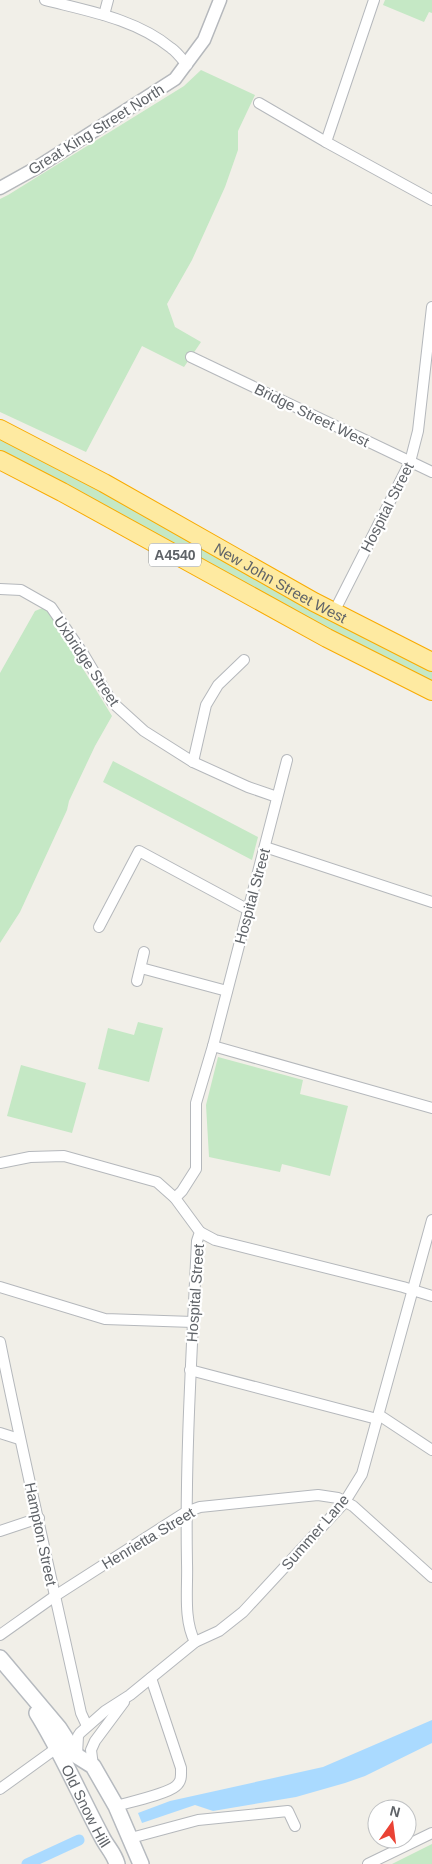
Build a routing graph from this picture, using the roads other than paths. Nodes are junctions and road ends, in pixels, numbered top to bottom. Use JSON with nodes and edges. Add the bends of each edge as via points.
{"nodes":[{"id":1,"x":45,"y":0,"type":"edge"},
{"id":2,"x":108,"y":0,"type":"edge"},
{"id":3,"x":220,"y":0,"type":"edge"},
{"id":4,"x":374,"y":0,"type":"edge"},
{"id":5,"x":104,"y":15,"type":"junction"},
{"id":6,"x":187,"y":64,"type":"junction"},
{"id":7,"x":259,"y":102,"type":"dead end"},
{"id":8,"x":326,"y":142,"type":"junction"},
{"id":9,"x":0,"y":188,"type":"edge"},
{"id":10,"x":432,"y":200,"type":"edge"},
{"id":11,"x":432,"y":307,"type":"edge"},
{"id":12,"x":430,"y":335,"type":"edge"},
{"id":13,"x":191,"y":357,"type":"dead end"},
{"id":14,"x":0,"y":429,"type":"edge"},
{"id":15,"x":0,"y":460,"type":"edge"},
{"id":16,"x":410,"y":462,"type":"junction"},
{"id":17,"x":432,"y":472,"type":"edge"},
{"id":18,"x":0,"y":589,"type":"edge"},
{"id":19,"x":334,"y":612,"type":"junction"},
{"id":20,"x":244,"y":660,"type":"dead end"},
{"id":21,"x":432,"y":662,"type":"edge"},
{"id":22,"x":432,"y":691,"type":"edge"},
{"id":23,"x":287,"y":760,"type":"dead end"},
{"id":24,"x":193,"y":762,"type":"junction"},
{"id":25,"x":277,"y":797,"type":"junction"},
{"id":26,"x":265,"y":847,"type":"junction"},
{"id":27,"x":432,"y":902,"type":"edge"},
{"id":28,"x":248,"y":908,"type":"junction"},
{"id":29,"x":99,"y":927,"type":"dead end"},
{"id":30,"x":144,"y":952,"type":"dead end"},
{"id":31,"x":141,"y":968,"type":"junction"},
{"id":32,"x":137,"y":981,"type":"dead end"},
{"id":33,"x":227,"y":991,"type":"junction"},
{"id":34,"x":213,"y":1046,"type":"junction"},
{"id":35,"x":432,"y":1108,"type":"edge"},
{"id":36,"x":0,"y":1163,"type":"edge"},
{"id":37,"x":175,"y":1198,"type":"junction"},
{"id":38,"x":432,"y":1220,"type":"edge"},
{"id":39,"x":200,"y":1232,"type":"junction"},
{"id":40,"x":0,"y":1286,"type":"edge"},
{"id":41,"x":413,"y":1290,"type":"junction"},
{"id":42,"x":432,"y":1296,"type":"edge"},
{"id":43,"x":193,"y":1322,"type":"junction"},
{"id":44,"x":0,"y":1342,"type":"edge"},
{"id":45,"x":190,"y":1370,"type":"junction"},
{"id":46,"x":378,"y":1417,"type":"junction"},
{"id":47,"x":0,"y":1433,"type":"edge"},
{"id":48,"x":19,"y":1439,"type":"junction"},
{"id":49,"x":432,"y":1450,"type":"edge"},
{"id":50,"x":344,"y":1502,"type":"junction"},
{"id":51,"x":186,"y":1512,"type":"junction"},
{"id":52,"x":39,"y":1518,"type":"junction"},
{"id":53,"x":0,"y":1531,"type":"edge"},
{"id":54,"x":432,"y":1577,"type":"edge"},
{"id":55,"x":55,"y":1596,"type":"junction"},
{"id":56,"x":0,"y":1635,"type":"edge"},
{"id":57,"x":195,"y":1642,"type":"junction"},
{"id":58,"x":0,"y":1658,"type":"edge"},
{"id":59,"x":151,"y":1678,"type":"junction"},
{"id":60,"x":20,"y":1681,"type":"junction"},
{"id":61,"x":130,"y":1695,"type":"junction"},
{"id":62,"x":87,"y":1726,"type":"junction"},
{"id":63,"x":58,"y":1747,"type":"junction"},
{"id":64,"x":77,"y":1756,"type":"junction"},
{"id":65,"x":93,"y":1766,"type":"junction"},
{"id":66,"x":0,"y":1789,"type":"edge"},
{"id":67,"x":116,"y":1806,"type":"junction"},
{"id":68,"x":96,"y":1824,"type":"junction"},
{"id":69,"x":295,"y":1826,"type":"dead end"},
{"id":70,"x":432,"y":1833,"type":"edge"},
{"id":71,"x":131,"y":1838,"type":"junction"},
{"id":72,"x":114,"y":1862,"type":"edge"},
{"id":73,"x":141,"y":1864,"type":"edge"},
{"id":74,"x":368,"y":1864,"type":"edge"}],
"edges":[{"from":1,"to":5,"type":"street"},
{"from":2,"to":5,"type":"street"},
{"from":3,"to":6,"type":"street","name":"Great King Street North","via":[[204,40]]},
{"from":4,"to":8,"type":"street"},
{"from":5,"to":6,"type":"street","via":[[139,27],[171,48]]},
{"from":6,"to":9,"type":"street","name":"Great King Street North","via":[[175,79]]},
{"from":7,"to":8,"type":"street"},
{"from":8,"to":10,"type":"street"},
{"from":11,"to":12,"type":"street","name":"Hospital Street"},
{"from":12,"to":16,"type":"street","name":"Hospital Street","via":[[418,431]]},
{"from":13,"to":16,"type":"street","name":"Bridge Street West"},
{"from":14,"to":19,"type":"highway","name":"New John Street West","number":"A4540","via":[[104,483]]},
{"from":15,"to":22,"type":"highway","name":"New John Street West","number":"A4540","via":[[327,638]]},
{"from":16,"to":17,"type":"street","name":"Bridge Street West"},
{"from":16,"to":19,"type":"street","name":"Hospital Street"},
{"from":18,"to":24,"type":"street","name":"Uxbridge Street","via":[[21,590],[51,607],[112,702],[144,731]]},
{"from":19,"to":21,"type":"highway","name":"New John Street West","number":"A4540"},
{"from":20,"to":24,"type":"street","via":[[218,685],[206,705]]},
{"from":23,"to":25,"type":"street","name":"Hospital Street"},
{"from":24,"to":25,"type":"street","name":"Uxbridge Street","via":[[248,788]]},
{"from":25,"to":26,"type":"street","name":"Hospital Street"},
{"from":26,"to":27,"type":"street"},
{"from":26,"to":28,"type":"street","name":"Hospital Street"},
{"from":28,"to":29,"type":"street","via":[[139,851]]},
{"from":28,"to":33,"type":"street","name":"Hospital Street"},
{"from":30,"to":31,"type":"street"},
{"from":31,"to":32,"type":"street"},
{"from":31,"to":33,"type":"street"},
{"from":33,"to":34,"type":"street","name":"Hospital Street"},
{"from":34,"to":35,"type":"street"},
{"from":34,"to":37,"type":"street","name":"Hospital Street","via":[[196,1103],[196,1170]]},
{"from":36,"to":37,"type":"street","via":[[30,1157],[64,1156],[157,1182]]},
{"from":37,"to":39,"type":"street","name":"Hospital Street"},
{"from":38,"to":41,"type":"street","name":"Summer Lane"},
{"from":39,"to":41,"type":"street","via":[[216,1240]]},
{"from":39,"to":43,"type":"street","name":"Hospital Street","via":[[196,1241]]},
{"from":40,"to":43,"type":"street","via":[[105,1319]]},
{"from":41,"to":42,"type":"street"},
{"from":41,"to":46,"type":"street","name":"Summer Lane"},
{"from":43,"to":45,"type":"street","name":"Hospital Street"},
{"from":44,"to":48,"type":"street","name":"Hampton Street"},
{"from":45,"to":46,"type":"street"},
{"from":45,"to":51,"type":"street","name":"Hospital Street"},
{"from":46,"to":49,"type":"street"},
{"from":46,"to":50,"type":"street","name":"Summer Lane","via":[[362,1474]]},
{"from":47,"to":48,"type":"street"},
{"from":48,"to":52,"type":"street","name":"Hampton Street"},
{"from":50,"to":51,"type":"street","name":"Henrietta Street","via":[[338,1498],[318,1496],[200,1507]]},
{"from":50,"to":54,"type":"street","via":[[353,1506]]},
{"from":50,"to":57,"type":"street","name":"Summer Lane","via":[[242,1612],[219,1631]]},
{"from":51,"to":55,"type":"street","name":"Henrietta Street"},
{"from":51,"to":57,"type":"street","name":"Hospital Street","via":[[189,1622]]},
{"from":52,"to":53,"type":"street"},
{"from":52,"to":55,"type":"street","name":"Hampton Street"},
{"from":55,"to":56,"type":"street","name":"Henrietta Street"},
{"from":55,"to":62,"type":"street","name":"Hampton Street","via":[[81,1713]]},
{"from":57,"to":59,"type":"street","name":"Summer Lane"},
{"from":58,"to":60,"type":"main road"},
{"from":59,"to":61,"type":"street","name":"Summer Lane"},
{"from":59,"to":67,"type":"street","via":[[181,1768],[180,1781],[166,1791]]},
{"from":60,"to":63,"type":"main road","name":"Old Snow Hill"},
{"from":60,"to":64,"type":"main road","via":[[59,1728]]},
{"from":61,"to":62,"type":"street","name":"Summer Lane"},
{"from":61,"to":65,"type":"street","name":"Summer Lane","via":[[95,1741]]},
{"from":62,"to":64,"type":"street","name":"Summer Lane","via":[[78,1736]]},
{"from":63,"to":66,"type":"street"},
{"from":63,"to":68,"type":"main road","name":"Old Snow Hill"},
{"from":64,"to":65,"type":"main road"},
{"from":64,"to":68,"type":"main road","via":[[77,1766],[98,1806]]},
{"from":65,"to":67,"type":"main road","name":"Old Snow Hill"},
{"from":67,"to":71,"type":"main road","name":"Old Snow Hill"},
{"from":68,"to":72,"type":"main road","name":"Old Snow Hill"},
{"from":69,"to":71,"type":"street","via":[[288,1811],[198,1820]]},
{"from":70,"to":74,"type":"street"},
{"from":71,"to":73,"type":"main road","name":"Old Snow Hill"}]}
